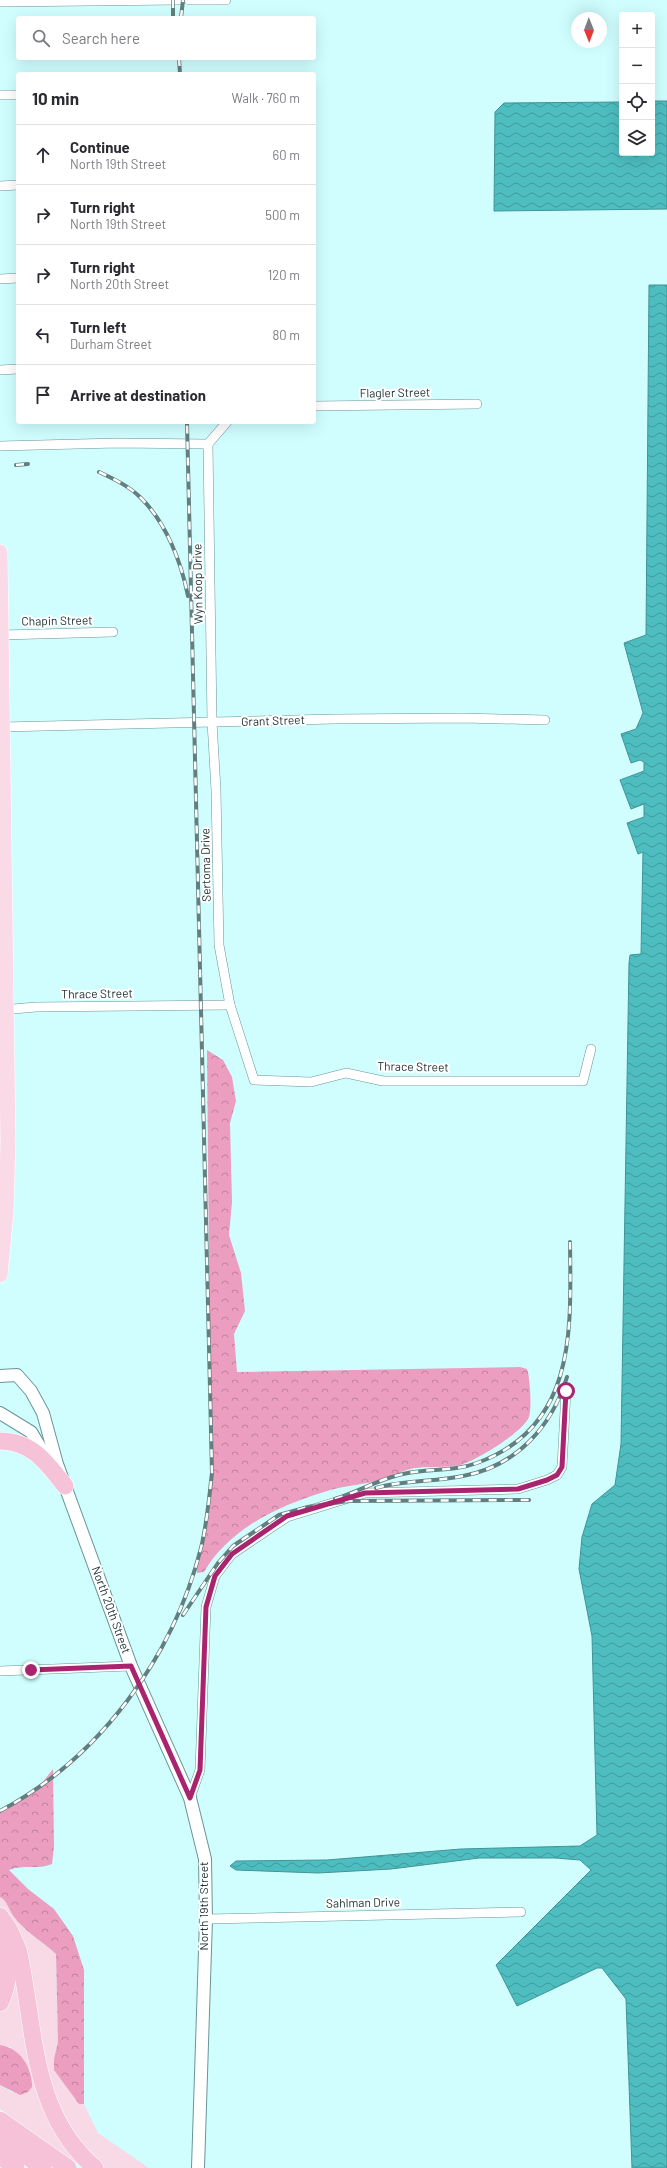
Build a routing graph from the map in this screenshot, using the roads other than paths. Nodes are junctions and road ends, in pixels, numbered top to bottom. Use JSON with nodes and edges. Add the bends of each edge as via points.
{"nodes":[{"id":1,"x":179,"y":0,"type":"edge"},
{"id":2,"x":189,"y":0,"type":"edge"},
{"id":3,"x":226,"y":0,"type":"edge"},
{"id":4,"x":0,"y":2,"type":"edge"},
{"id":5,"x":16,"y":94,"type":"edge"},
{"id":6,"x":0,"y":95,"type":"edge"},
{"id":7,"x":16,"y":185,"type":"edge"},
{"id":8,"x":0,"y":186,"type":"edge"},
{"id":9,"x":16,"y":278,"type":"edge"},
{"id":10,"x":0,"y":279,"type":"edge"},
{"id":11,"x":16,"y":369,"type":"edge"},
{"id":12,"x":0,"y":370,"type":"edge"},
{"id":13,"x":477,"y":404,"type":"dead end"},
{"id":14,"x":316,"y":406,"type":"edge"},
{"id":15,"x":225,"y":424,"type":"edge"},
{"id":16,"x":208,"y":444,"type":"junction"},
{"id":17,"x":0,"y":446,"type":"edge"},
{"id":18,"x":0,"y":552,"type":"edge"},
{"id":19,"x":113,"y":632,"type":"dead end"},
{"id":20,"x":2,"y":634,"type":"junction"},
{"id":21,"x":545,"y":720,"type":"dead end"},
{"id":22,"x":212,"y":722,"type":"junction"},
{"id":23,"x":1,"y":727,"type":"edge"},
{"id":24,"x":230,"y":1005,"type":"junction"},
{"id":25,"x":3,"y":1010,"type":"edge"},
{"id":26,"x":591,"y":1049,"type":"dead end"},
{"id":27,"x":4,"y":1131,"type":"edge"},
{"id":28,"x":0,"y":1275,"type":"edge"},
{"id":29,"x":0,"y":1376,"type":"edge"},
{"id":30,"x":566,"y":1391,"type":"dead end"},
{"id":31,"x":0,"y":1413,"type":"edge"},
{"id":32,"x":0,"y":1441,"type":"edge"},
{"id":33,"x":65,"y":1486,"type":"junction"},
{"id":34,"x":131,"y":1666,"type":"junction"},
{"id":35,"x":0,"y":1671,"type":"edge"},
{"id":36,"x":190,"y":1798,"type":"junction"},
{"id":37,"x":522,"y":1912,"type":"dead end"},
{"id":38,"x":0,"y":1916,"type":"edge"},
{"id":39,"x":206,"y":1919,"type":"junction"},
{"id":40,"x":0,"y":1939,"type":"edge"},
{"id":41,"x":0,"y":2003,"type":"edge"},
{"id":42,"x":0,"y":2120,"type":"edge"},
{"id":43,"x":0,"y":2137,"type":"edge"},
{"id":44,"x":0,"y":2156,"type":"edge"},
{"id":45,"x":16,"y":2168,"type":"edge"},
{"id":46,"x":43,"y":2168,"type":"edge"},
{"id":47,"x":68,"y":2168,"type":"edge"},
{"id":48,"x":95,"y":2168,"type":"edge"},
{"id":49,"x":198,"y":2168,"type":"edge"}],
"edges":[{"from":1,"to":4,"type":"street"},
{"from":2,"to":3,"type":"street"},
{"from":5,"to":6,"type":"street"},
{"from":7,"to":8,"type":"street"},
{"from":9,"to":10,"type":"street"},
{"from":11,"to":12,"type":"street"},
{"from":13,"to":14,"type":"street","name":"Flagler Street"},
{"from":15,"to":16,"type":"street"},
{"from":16,"to":17,"type":"street"},
{"from":16,"to":22,"type":"street","name":"Wyn Koop Drive"},
{"from":18,"to":20,"type":"main road"},
{"from":19,"to":20,"type":"street","name":"Chapin Street"},
{"from":20,"to":23,"type":"main road"},
{"from":21,"to":22,"type":"street","name":"Grant Street","via":[[463,718]]},
{"from":22,"to":23,"type":"street","name":"Grant Street"},
{"from":22,"to":24,"type":"street","name":"Sertoma Drive","via":[[219,945]]},
{"from":23,"to":25,"type":"main road"},
{"from":24,"to":25,"type":"street","name":"Thrace Street","via":[[36,1007]]},
{"from":24,"to":26,"type":"street","name":"Thrace Street","via":[[254,1080],[311,1082],[346,1073],[384,1081],[584,1081]]},
{"from":25,"to":27,"type":"main road"},
{"from":27,"to":28,"type":"main road","via":[[6,1212]]},
{"from":29,"to":33,"type":"street","name":"North 20th Street","via":[[17,1375],[31,1391],[43,1413]]},
{"from":30,"to":36,"type":"street","via":[[562,1467],[557,1475],[547,1480],[518,1489],[365,1493],[287,1516],[232,1554],[215,1576],[206,1607],[200,1770]]},
{"from":31,"to":33,"type":"street","name":"North 20th Street","via":[[31,1432]]},
{"from":32,"to":33,"type":"highway","via":[[17,1443],[31,1449],[44,1460]]},
{"from":33,"to":34,"type":"street","name":"North 20th Street"},
{"from":34,"to":35,"type":"street"},
{"from":34,"to":36,"type":"street","name":"North 20th Street"},
{"from":36,"to":39,"type":"street","name":"North 19th Street","via":[[205,1859]]},
{"from":37,"to":39,"type":"street","name":"Sahlman Drive"},
{"from":38,"to":48,"type":"highway","via":[[18,1948],[39,2073],[47,2100],[68,2139]]},
{"from":39,"to":49,"type":"street","name":"North 19th Street"},
{"from":40,"to":41,"type":"highway","via":[[7,1957],[8,1971],[7,1984]]},
{"from":42,"to":47,"type":"highway"},
{"from":43,"to":46,"type":"highway"},
{"from":44,"to":45,"type":"highway"}]}
